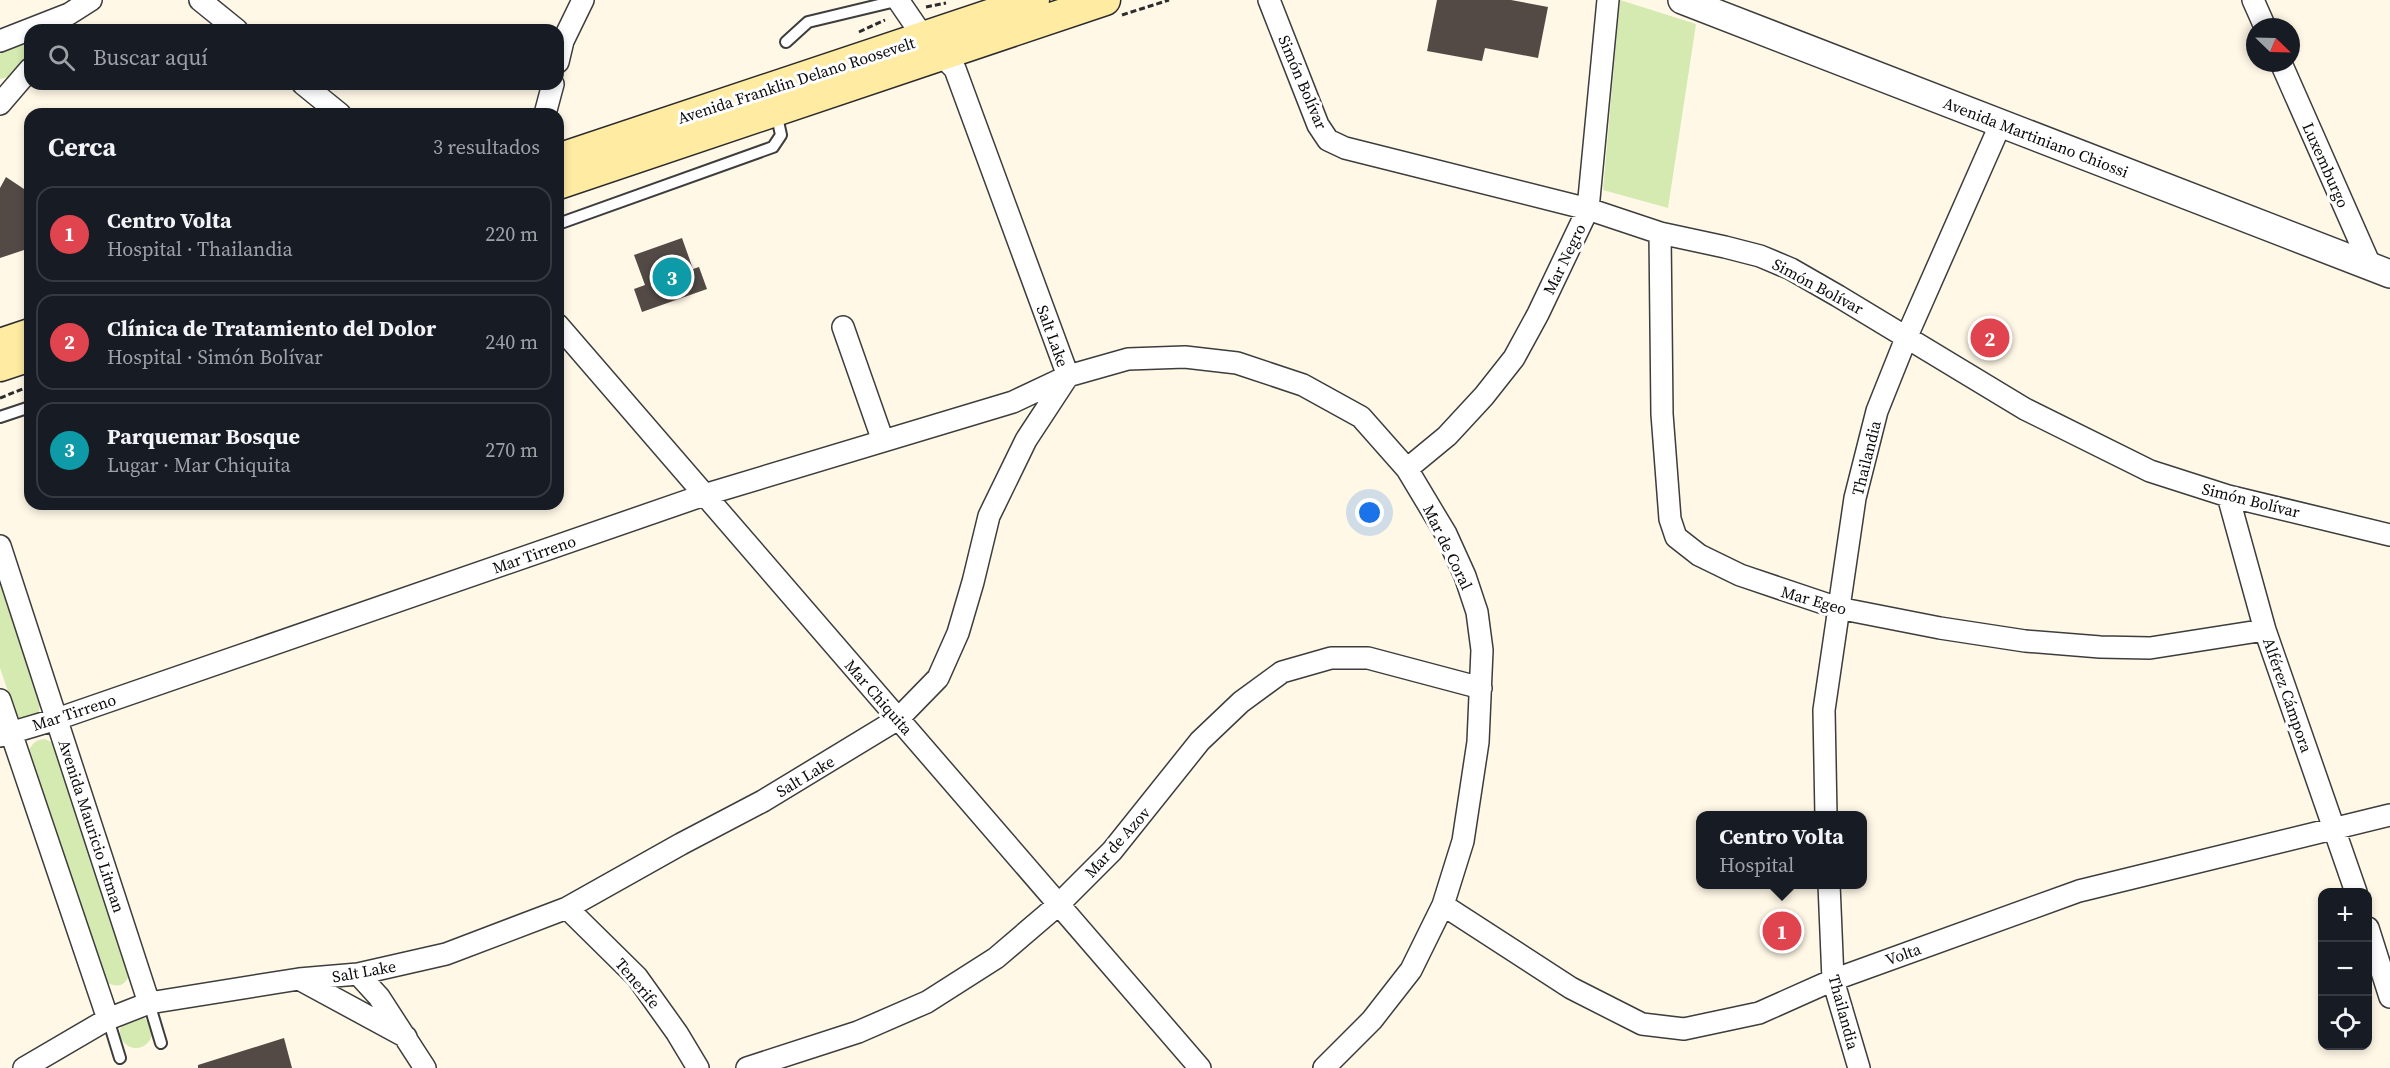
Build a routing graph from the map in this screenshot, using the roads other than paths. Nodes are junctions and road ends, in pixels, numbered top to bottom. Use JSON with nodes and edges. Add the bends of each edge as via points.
{"nodes":[{"id":1,"x":91,"y":0,"type":"edge"},
{"id":2,"x":200,"y":0,"type":"edge"},
{"id":3,"x":582,"y":0,"type":"edge"},
{"id":4,"x":898,"y":0,"type":"edge"},
{"id":5,"x":1034,"y":0,"type":"edge"},
{"id":6,"x":1105,"y":0,"type":"edge"},
{"id":7,"x":1269,"y":0,"type":"edge"},
{"id":8,"x":1608,"y":0,"type":"edge"},
{"id":9,"x":1682,"y":0,"type":"edge"},
{"id":10,"x":2253,"y":0,"type":"edge"},
{"id":11,"x":2261,"y":18,"type":"edge"},
{"id":12,"x":65,"y":22,"type":"edge"},
{"id":13,"x":230,"y":24,"type":"edge"},
{"id":14,"x":24,"y":34,"type":"edge"},
{"id":15,"x":564,"y":39,"type":"edge"},
{"id":16,"x":0,"y":41,"type":"edge"},
{"id":17,"x":786,"y":42,"type":"dead end"},
{"id":18,"x":932,"y":47,"type":"junction"},
{"id":19,"x":2285,"y":72,"type":"edge"},
{"id":20,"x":24,"y":76,"type":"edge"},
{"id":21,"x":310,"y":90,"type":"edge"},
{"id":22,"x":551,"y":90,"type":"edge"},
{"id":23,"x":0,"y":104,"type":"edge"},
{"id":24,"x":333,"y":108,"type":"edge"},
{"id":25,"x":546,"y":108,"type":"edge"},
{"id":26,"x":776,"y":111,"type":"junction"},
{"id":27,"x":2001,"y":123,"type":"junction"},
{"id":28,"x":564,"y":172,"type":"edge"},
{"id":29,"x":564,"y":173,"type":"edge"},
{"id":30,"x":1588,"y":209,"type":"junction"},
{"id":31,"x":564,"y":222,"type":"edge"},
{"id":32,"x":1660,"y":233,"type":"junction"},
{"id":33,"x":2380,"y":270,"type":"edge"},
{"id":34,"x":843,"y":327,"type":"dead end"},
{"id":35,"x":564,"y":332,"type":"edge"},
{"id":36,"x":24,"y":336,"type":"edge"},
{"id":37,"x":1907,"y":336,"type":"junction"},
{"id":38,"x":0,"y":344,"type":"edge"},
{"id":39,"x":24,"y":358,"type":"edge"},
{"id":40,"x":0,"y":366,"type":"edge"},
{"id":41,"x":1068,"y":376,"type":"junction"},
{"id":42,"x":24,"y":409,"type":"edge"},
{"id":43,"x":0,"y":417,"type":"edge"},
{"id":44,"x":883,"y":441,"type":"junction"},
{"id":45,"x":1407,"y":469,"type":"junction"},
{"id":46,"x":704,"y":495,"type":"junction"},
{"id":47,"x":2228,"y":496,"type":"junction"},
{"id":48,"x":2390,"y":535,"type":"edge"},
{"id":49,"x":0,"y":546,"type":"edge"},
{"id":50,"x":1838,"y":608,"type":"junction"},
{"id":51,"x":2265,"y":630,"type":"junction"},
{"id":52,"x":1481,"y":688,"type":"junction"},
{"id":53,"x":0,"y":700,"type":"edge"},
{"id":54,"x":57,"y":719,"type":"junction"},
{"id":55,"x":898,"y":720,"type":"junction"},
{"id":56,"x":5,"y":735,"type":"edge"},
{"id":57,"x":1826,"y":811,"type":"edge"},
{"id":58,"x":2390,"y":815,"type":"edge"},
{"id":59,"x":2335,"y":828,"type":"junction"},
{"id":60,"x":2355,"y":888,"type":"edge"},
{"id":61,"x":1829,"y":889,"type":"edge"},
{"id":62,"x":1058,"y":905,"type":"junction"},
{"id":63,"x":1443,"y":905,"type":"junction"},
{"id":64,"x":567,"y":908,"type":"junction"},
{"id":65,"x":2372,"y":942,"type":"edge"},
{"id":66,"x":358,"y":974,"type":"junction"},
{"id":67,"x":299,"y":979,"type":"junction"},
{"id":68,"x":1833,"y":980,"type":"junction"},
{"id":69,"x":379,"y":997,"type":"junction"},
{"id":70,"x":2390,"y":997,"type":"edge"},
{"id":71,"x":149,"y":1003,"type":"junction"},
{"id":72,"x":362,"y":1014,"type":"junction"},
{"id":73,"x":108,"y":1019,"type":"junction"},
{"id":74,"x":406,"y":1037,"type":"junction"},
{"id":75,"x":161,"y":1043,"type":"dead end"},
{"id":76,"x":120,"y":1058,"type":"dead end"},
{"id":77,"x":24,"y":1068,"type":"edge"},
{"id":78,"x":426,"y":1068,"type":"edge"},
{"id":79,"x":698,"y":1068,"type":"edge"},
{"id":80,"x":747,"y":1068,"type":"edge"},
{"id":81,"x":1200,"y":1068,"type":"edge"},
{"id":82,"x":1324,"y":1068,"type":"edge"},
{"id":83,"x":1859,"y":1068,"type":"edge"}],
"edges":[{"from":1,"to":12,"type":"street"},
{"from":2,"to":13,"type":"street"},
{"from":3,"to":15,"type":"street"},
{"from":4,"to":17,"type":"lane","via":[[808,22]]},
{"from":4,"to":18,"type":"street","name":"Salt Lake"},
{"from":5,"to":18,"type":"main road","name":"Avenida Franklin Delano Roosevelt"},
{"from":6,"to":18,"type":"main road","name":"Avenida Franklin Delano Roosevelt"},
{"from":7,"to":30,"type":"street","name":"Simón Bolívar","via":[[1318,125],[1328,140],[1345,148]]},
{"from":8,"to":30,"type":"street","name":"Mar Negro"},
{"from":9,"to":27,"type":"street","name":"Avenida Martiniano Chiossi"},
{"from":10,"to":11,"type":"street"},
{"from":14,"to":16,"type":"street"},
{"from":18,"to":26,"type":"main road","name":"Avenida Franklin Delano Roosevelt"},
{"from":18,"to":28,"type":"main road","name":"Avenida Franklin Delano Roosevelt"},
{"from":18,"to":41,"type":"street","name":"Salt Lake","via":[[955,69]]},
{"from":19,"to":33,"type":"street","name":"Luxemburgo"},
{"from":20,"to":23,"type":"street"},
{"from":21,"to":24,"type":"street"},
{"from":22,"to":25,"type":"street"},
{"from":26,"to":29,"type":"main road","name":"Avenida Franklin Delano Roosevelt"},
{"from":26,"to":31,"type":"lane","name":"Avenida Franklin Delano Roosevelt","via":[[782,135],[774,147]]},
{"from":27,"to":33,"type":"street","name":"Avenida Martiniano Chiossi"},
{"from":27,"to":37,"type":"street","name":"Thailandia"},
{"from":30,"to":32,"type":"street","name":"Simón Bolívar"},
{"from":30,"to":45,"type":"street","name":"Mar Negro","via":[[1514,358],[1447,436]]},
{"from":32,"to":37,"type":"street","name":"Simón Bolívar","via":[[1760,256],[1791,268]]},
{"from":32,"to":50,"type":"street","name":"Mar Egeo","via":[[1662,414],[1670,519],[1676,537],[1699,555],[1740,575]]},
{"from":34,"to":44,"type":"street"},
{"from":35,"to":46,"type":"street","name":"Mar Chiquita"},
{"from":36,"to":38,"type":"main road"},
{"from":37,"to":47,"type":"street","name":"Simón Bolívar","via":[[2025,409],[2090,442],[2150,471]]},
{"from":37,"to":50,"type":"street","name":"Thailandia","via":[[1874,422],[1855,498]]},
{"from":39,"to":40,"type":"main road"},
{"from":41,"to":44,"type":"street","name":"Mar Tirreno","via":[[1013,402]]},
{"from":41,"to":45,"type":"street","name":"Mar de Coral","via":[[1128,359],[1185,357],[1237,363],[1303,385],[1360,417]]},
{"from":41,"to":55,"type":"street","name":"Salt Lake","via":[[1026,440],[989,516],[958,633],[938,678]]},
{"from":42,"to":43,"type":"lane"},
{"from":44,"to":46,"type":"street","name":"Mar Tirreno"},
{"from":45,"to":52,"type":"street","name":"Mar de Coral","via":[[1446,534],[1468,585],[1477,612],[1482,650]]},
{"from":46,"to":54,"type":"street","name":"Mar Tirreno"},
{"from":46,"to":55,"type":"street","name":"Mar Chiquita"},
{"from":47,"to":48,"type":"street","name":"Simón Bolívar"},
{"from":47,"to":51,"type":"street","name":"Alférez Cámpora"},
{"from":49,"to":54,"type":"street","name":"Avenida Mauricio Litman"},
{"from":50,"to":51,"type":"street","name":"Mar Egeo","via":[[1940,628],[2100,647],[2150,648]]},
{"from":50,"to":57,"type":"street","name":"Thailandia","via":[[1824,710]]},
{"from":51,"to":59,"type":"street","name":"Alférez Cámpora"},
{"from":52,"to":62,"type":"street","name":"Mar de Azov","via":[[1368,658],[1331,658],[1282,672],[1241,702],[1200,741],[1112,851]]},
{"from":52,"to":63,"type":"street","name":"Mar de Coral","via":[[1478,742],[1463,841]]},
{"from":53,"to":56,"type":"street"},
{"from":54,"to":56,"type":"street","name":"Mar Tirreno"},
{"from":54,"to":71,"type":"street","name":"Avenida Mauricio Litman"},
{"from":55,"to":62,"type":"street","name":"Mar Chiquita"},
{"from":55,"to":64,"type":"street","name":"Salt Lake","via":[[763,801]]},
{"from":56,"to":73,"type":"street"},
{"from":58,"to":59,"type":"street","name":"Volta"},
{"from":59,"to":60,"type":"street","name":"Alférez Cámpora"},
{"from":59,"to":68,"type":"street","name":"Volta","via":[[2079,891]]},
{"from":61,"to":68,"type":"street","name":"Thailandia"},
{"from":62,"to":80,"type":"street","name":"Mar de Azov","via":[[996,958],[927,1002],[858,1032]]},
{"from":62,"to":81,"type":"street","name":"Mar Chiquita"},
{"from":63,"to":68,"type":"street","name":"Volta","via":[[1571,988],[1642,1024],[1684,1029],[1759,1013]]},
{"from":63,"to":82,"type":"street","name":"Mar de Coral","via":[[1411,970],[1372,1020]]},
{"from":64,"to":66,"type":"street","name":"Salt Lake","via":[[446,954]]},
{"from":64,"to":79,"type":"street","name":"Tenerife","via":[[637,977]]},
{"from":65,"to":70,"type":"street"},
{"from":66,"to":67,"type":"street","name":"Salt Lake"},
{"from":66,"to":69,"type":"street"},
{"from":67,"to":71,"type":"street","name":"Salt Lake"},
{"from":67,"to":72,"type":"street"},
{"from":68,"to":83,"type":"street","name":"Thailandia"},
{"from":69,"to":72,"type":"street"},
{"from":69,"to":74,"type":"street"},
{"from":71,"to":73,"type":"street","name":"Salt Lake"},
{"from":71,"to":75,"type":"lane"},
{"from":72,"to":74,"type":"street"},
{"from":73,"to":76,"type":"lane"},
{"from":73,"to":77,"type":"street","name":"Salt Lake"},
{"from":74,"to":78,"type":"street"}]}
